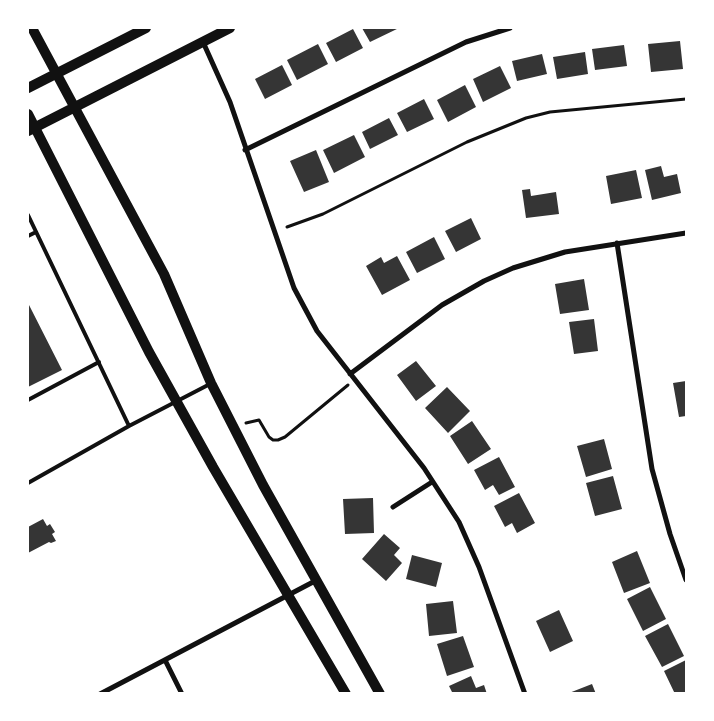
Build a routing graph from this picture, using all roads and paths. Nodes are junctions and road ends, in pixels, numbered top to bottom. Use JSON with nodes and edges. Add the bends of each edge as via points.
{"nodes":[{"id":1,"x":32,"y":28,"type":"edge"},
{"id":2,"x":146,"y":28,"type":"edge"},
{"id":3,"x":230,"y":28,"type":"edge"},
{"id":4,"x":510,"y":28,"type":"edge"},
{"id":5,"x":203,"y":42,"type":"junction"},
{"id":6,"x":57,"y":73,"type":"junction"},
{"id":7,"x":28,"y":88,"type":"edge"},
{"id":8,"x":686,"y":99,"type":"edge"},
{"id":9,"x":74,"y":107,"type":"junction"},
{"id":10,"x":28,"y":114,"type":"edge"},
{"id":11,"x":31,"y":130,"type":"edge"},
{"id":12,"x":246,"y":150,"type":"junction"},
{"id":13,"x":28,"y":215,"type":"edge"},
{"id":14,"x":287,"y":227,"type":"dead end"},
{"id":15,"x":36,"y":232,"type":"junction"},
{"id":16,"x":686,"y":233,"type":"edge"},
{"id":17,"x":28,"y":236,"type":"edge"},
{"id":18,"x":617,"y":243,"type":"junction"},
{"id":19,"x":99,"y":362,"type":"junction"},
{"id":20,"x":350,"y":374,"type":"junction"},
{"id":21,"x":211,"y":383,"type":"junction"},
{"id":22,"x":28,"y":400,"type":"edge"},
{"id":23,"x":177,"y":401,"type":"junction"},
{"id":24,"x":246,"y":422,"type":"dead end"},
{"id":25,"x":129,"y":426,"type":"junction"},
{"id":26,"x":432,"y":482,"type":"junction"},
{"id":27,"x":28,"y":483,"type":"edge"},
{"id":28,"x":393,"y":508,"type":"dead end"},
{"id":29,"x":686,"y":580,"type":"edge"},
{"id":30,"x":315,"y":581,"type":"junction"},
{"id":31,"x":289,"y":595,"type":"junction"},
{"id":32,"x":165,"y":660,"type":"junction"},
{"id":33,"x":100,"y":694,"type":"edge"},
{"id":34,"x":182,"y":694,"type":"edge"},
{"id":35,"x":346,"y":694,"type":"edge"},
{"id":36,"x":380,"y":694,"type":"edge"},
{"id":37,"x":525,"y":694,"type":"edge"}],
"edges":[{"from":1,"to":6,"type":"main road"},
{"from":2,"to":6,"type":"main road"},
{"from":3,"to":5,"type":"main road"},
{"from":4,"to":12,"type":"street","via":[[466,42]]},
{"from":5,"to":9,"type":"main road"},
{"from":5,"to":12,"type":"street","via":[[230,102]]},
{"from":6,"to":7,"type":"main road"},
{"from":6,"to":9,"type":"main road"},
{"from":8,"to":14,"type":"path","via":[[550,112],[526,118],[467,142],[323,214]]},
{"from":9,"to":11,"type":"main road"},
{"from":9,"to":21,"type":"main road","via":[[164,274]]},
{"from":10,"to":11,"type":"main road"},
{"from":11,"to":23,"type":"main road"},
{"from":12,"to":20,"type":"street","via":[[294,288],[317,332]]},
{"from":13,"to":15,"type":"lane"},
{"from":15,"to":17,"type":"lane"},
{"from":15,"to":19,"type":"lane"},
{"from":16,"to":18,"type":"street"},
{"from":18,"to":20,"type":"street","via":[[538,259],[484,281],[442,305]]},
{"from":18,"to":29,"type":"street","via":[[652,469]]},
{"from":19,"to":22,"type":"lane"},
{"from":19,"to":25,"type":"lane"},
{"from":20,"to":24,"type":"path","via":[[348,386],[286,437],[273,440],[259,420]]},
{"from":20,"to":26,"type":"street"},
{"from":21,"to":23,"type":"lane"},
{"from":21,"to":30,"type":"main road"},
{"from":23,"to":25,"type":"lane"},
{"from":23,"to":31,"type":"main road"},
{"from":25,"to":27,"type":"lane"},
{"from":26,"to":28,"type":"street"},
{"from":26,"to":37,"type":"street","via":[[470,545]]},
{"from":30,"to":31,"type":"street"},
{"from":30,"to":36,"type":"main road"},
{"from":31,"to":32,"type":"street"},
{"from":31,"to":35,"type":"main road"},
{"from":32,"to":33,"type":"street"},
{"from":32,"to":34,"type":"street"}]}
